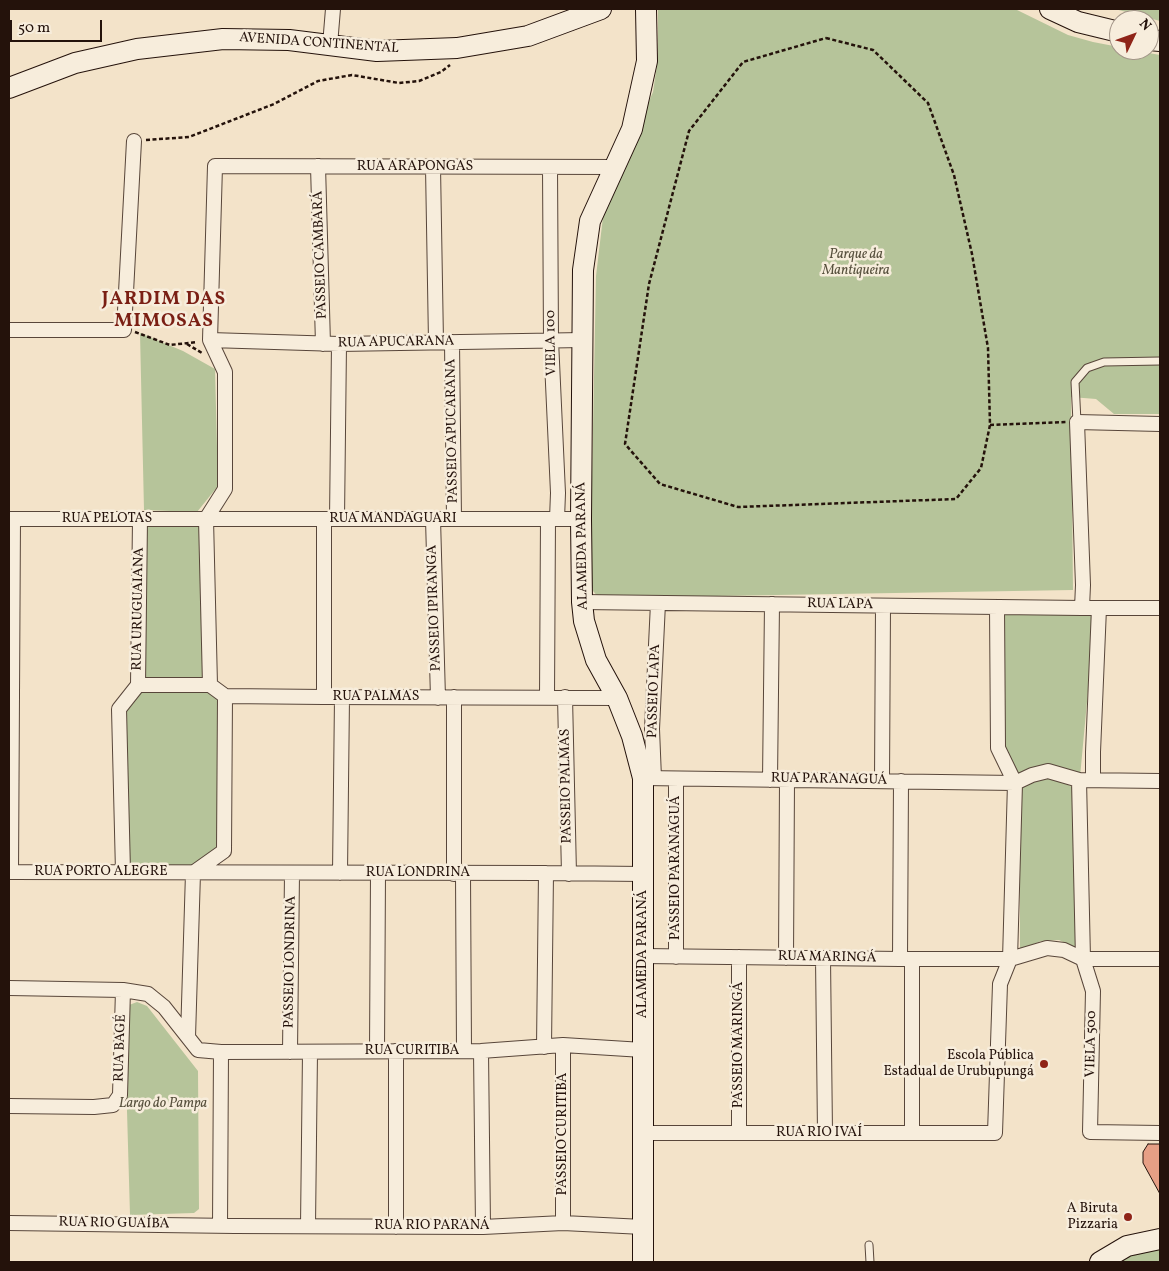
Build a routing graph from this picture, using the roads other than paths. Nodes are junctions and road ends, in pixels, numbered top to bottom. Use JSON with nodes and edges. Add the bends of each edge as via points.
{"nodes":[{"id":1,"x":333,"y":9,"type":"edge"},
{"id":2,"x":601,"y":9,"type":"edge"},
{"id":3,"x":646,"y":9,"type":"edge"},
{"id":4,"x":1050,"y":9,"type":"edge"},
{"id":5,"x":1109,"y":30,"type":"edge"},
{"id":6,"x":330,"y":45,"type":"junction"},
{"id":7,"x":9,"y":88,"type":"edge"},
{"id":8,"x":134,"y":141,"type":"road end"},
{"id":9,"x":318,"y":166,"type":"junction"},
{"id":10,"x":433,"y":167,"type":"junction"},
{"id":11,"x":550,"y":167,"type":"junction"},
{"id":12,"x":615,"y":167,"type":"junction"},
{"id":13,"x":9,"y":330,"type":"edge"},
{"id":14,"x":210,"y":340,"type":"junction"},
{"id":15,"x":551,"y":340,"type":"junction"},
{"id":16,"x":583,"y":340,"type":"junction"},
{"id":17,"x":436,"y":342,"type":"junction"},
{"id":18,"x":452,"y":342,"type":"junction"},
{"id":19,"x":323,"y":344,"type":"junction"},
{"id":20,"x":339,"y":344,"type":"junction"},
{"id":21,"x":1160,"y":361,"type":"edge"},
{"id":22,"x":1077,"y":422,"type":"junction"},
{"id":23,"x":1160,"y":424,"type":"edge"},
{"id":24,"x":11,"y":519,"type":"edge"},
{"id":25,"x":140,"y":519,"type":"junction"},
{"id":26,"x":206,"y":519,"type":"junction"},
{"id":27,"x":331,"y":519,"type":"junction"},
{"id":28,"x":433,"y":519,"type":"junction"},
{"id":29,"x":454,"y":519,"type":"junction"},
{"id":30,"x":553,"y":519,"type":"junction"},
{"id":31,"x":581,"y":519,"type":"junction"},
{"id":32,"x":582,"y":602,"type":"junction"},
{"id":33,"x":658,"y":603,"type":"junction"},
{"id":34,"x":772,"y":604,"type":"junction"},
{"id":35,"x":884,"y":606,"type":"junction"},
{"id":36,"x":997,"y":607,"type":"junction"},
{"id":37,"x":1082,"y":608,"type":"junction"},
{"id":38,"x":1099,"y":608,"type":"junction"},
{"id":39,"x":1160,"y":608,"type":"edge"},
{"id":40,"x":10,"y":636,"type":"edge"},
{"id":41,"x":138,"y":685,"type":"junction"},
{"id":42,"x":210,"y":685,"type":"junction"},
{"id":43,"x":226,"y":696,"type":"junction"},
{"id":44,"x":324,"y":698,"type":"junction"},
{"id":45,"x":342,"y":698,"type":"junction"},
{"id":46,"x":438,"y":698,"type":"junction"},
{"id":47,"x":454,"y":698,"type":"junction"},
{"id":48,"x":547,"y":698,"type":"junction"},
{"id":49,"x":566,"y":698,"type":"junction"},
{"id":50,"x":617,"y":698,"type":"junction"},
{"id":51,"x":10,"y":754,"type":"edge"},
{"id":52,"x":648,"y":778,"type":"junction"},
{"id":53,"x":676,"y":779,"type":"junction"},
{"id":54,"x":770,"y":780,"type":"junction"},
{"id":55,"x":787,"y":780,"type":"junction"},
{"id":56,"x":1086,"y":780,"type":"junction"},
{"id":57,"x":882,"y":781,"type":"junction"},
{"id":58,"x":901,"y":781,"type":"junction"},
{"id":59,"x":1160,"y":781,"type":"edge"},
{"id":60,"x":1015,"y":783,"type":"junction"},
{"id":61,"x":10,"y":872,"type":"edge"},
{"id":62,"x":123,"y":872,"type":"junction"},
{"id":63,"x":193,"y":873,"type":"junction"},
{"id":64,"x":292,"y":873,"type":"junction"},
{"id":65,"x":340,"y":873,"type":"junction"},
{"id":66,"x":378,"y":873,"type":"junction"},
{"id":67,"x":546,"y":873,"type":"junction"},
{"id":68,"x":458,"y":874,"type":"junction"},
{"id":69,"x":569,"y":874,"type":"junction"},
{"id":70,"x":643,"y":874,"type":"junction"},
{"id":71,"x":643,"y":956,"type":"junction"},
{"id":72,"x":676,"y":956,"type":"junction"},
{"id":73,"x":739,"y":957,"type":"junction"},
{"id":74,"x":786,"y":958,"type":"junction"},
{"id":75,"x":823,"y":958,"type":"junction"},
{"id":76,"x":1083,"y":958,"type":"junction"},
{"id":77,"x":906,"y":959,"type":"junction"},
{"id":78,"x":1010,"y":959,"type":"junction"},
{"id":79,"x":1160,"y":959,"type":"edge"},
{"id":80,"x":9,"y":988,"type":"edge"},
{"id":81,"x":123,"y":990,"type":"junction"},
{"id":82,"x":188,"y":1037,"type":"junction"},
{"id":83,"x":563,"y":1046,"type":"junction"},
{"id":84,"x":544,"y":1047,"type":"junction"},
{"id":85,"x":643,"y":1050,"type":"junction"},
{"id":86,"x":377,"y":1051,"type":"junction"},
{"id":87,"x":396,"y":1051,"type":"junction"},
{"id":88,"x":464,"y":1051,"type":"junction"},
{"id":89,"x":481,"y":1051,"type":"junction"},
{"id":90,"x":221,"y":1052,"type":"junction"},
{"id":91,"x":290,"y":1052,"type":"junction"},
{"id":92,"x":310,"y":1052,"type":"junction"},
{"id":93,"x":9,"y":1106,"type":"edge"},
{"id":94,"x":643,"y":1133,"type":"junction"},
{"id":95,"x":739,"y":1133,"type":"junction"},
{"id":96,"x":825,"y":1133,"type":"junction"},
{"id":97,"x":912,"y":1133,"type":"junction"},
{"id":98,"x":1160,"y":1133,"type":"edge"},
{"id":99,"x":563,"y":1222,"type":"junction"},
{"id":100,"x":9,"y":1223,"type":"edge"},
{"id":101,"x":220,"y":1226,"type":"junction"},
{"id":102,"x":308,"y":1226,"type":"junction"},
{"id":103,"x":396,"y":1226,"type":"junction"},
{"id":104,"x":483,"y":1227,"type":"junction"},
{"id":105,"x":643,"y":1227,"type":"junction"},
{"id":106,"x":1160,"y":1239,"type":"edge"},
{"id":107,"x":869,"y":1245,"type":"dead end"},
{"id":108,"x":643,"y":1262,"type":"edge"},
{"id":109,"x":870,"y":1262,"type":"edge"},
{"id":110,"x":1100,"y":1262,"type":"edge"}],
"edges":[{"from":1,"to":6,"type":"street"},
{"from":2,"to":6,"type":"street","name":"AVENIDA CONTINENTAL","via":[[528,36],[457,48],[378,51]]},
{"from":3,"to":12,"type":"street","name":"ALAMEDA PARANÁ","via":[[647,61],[632,129]]},
{"from":4,"to":5,"type":"street","via":[[1078,22]]},
{"from":6,"to":7,"type":"street","name":"AVENIDA CONTINENTAL","via":[[223,38],[137,49],[75,63]]},
{"from":8,"to":13,"type":"street","via":[[124,330]]},
{"from":9,"to":10,"type":"street","name":"RUA ARAPONGAS"},
{"from":9,"to":14,"type":"street","name":"RUA ARAPONGAS","via":[[215,166]]},
{"from":9,"to":19,"type":"street","name":"PASSEIO CAMBARÁ"},
{"from":10,"to":11,"type":"street","name":"RUA ARAPONGAS"},
{"from":10,"to":17,"type":"street"},
{"from":11,"to":12,"type":"street","name":"RUA ARAPONGAS"},
{"from":11,"to":15,"type":"street","name":"VIELA 100"},
{"from":12,"to":16,"type":"street","name":"ALAMEDA PARANÁ","via":[[590,221],[583,270]]},
{"from":14,"to":19,"type":"street","name":"RUA APUCARANA"},
{"from":14,"to":26,"type":"street","via":[[225,372],[225,490]]},
{"from":15,"to":16,"type":"street","name":"RUA APUCARANA"},
{"from":15,"to":18,"type":"street","name":"RUA APUCARANA"},
{"from":15,"to":30,"type":"street","name":"VIELA 100","via":[[558,492]]},
{"from":16,"to":31,"type":"street","name":"ALAMEDA PARANÁ"},
{"from":17,"to":18,"type":"street","name":"RUA APUCARANA"},
{"from":17,"to":20,"type":"street","name":"RUA APUCARANA"},
{"from":18,"to":29,"type":"street","name":"PASSEIO APUCARANA"},
{"from":19,"to":20,"type":"street","name":"RUA APUCARANA"},
{"from":20,"to":27,"type":"street"},
{"from":21,"to":22,"type":"lane","via":[[1104,362],[1086,368],[1075,382]]},
{"from":22,"to":23,"type":"street"},
{"from":22,"to":37,"type":"street"},
{"from":24,"to":25,"type":"street","name":"RUA PELOTAS"},
{"from":24,"to":40,"type":"street"},
{"from":25,"to":26,"type":"street","name":"RUA PELOTAS"},
{"from":25,"to":41,"type":"street","name":"RUA URUGUAIANA"},
{"from":26,"to":27,"type":"street","name":"RUA MANDAGUARI"},
{"from":26,"to":42,"type":"street"},
{"from":27,"to":28,"type":"street","name":"RUA MANDAGUARI"},
{"from":27,"to":44,"type":"street"},
{"from":28,"to":29,"type":"street","name":"RUA MANDAGUARI"},
{"from":28,"to":46,"type":"street","name":"PASSEIO IPIRANGA"},
{"from":29,"to":30,"type":"street","name":"RUA MANDAGUARI"},
{"from":30,"to":31,"type":"street","name":"RUA MANDAGUARI"},
{"from":30,"to":48,"type":"street"},
{"from":31,"to":32,"type":"street","name":"ALAMEDA PARANÁ"},
{"from":32,"to":33,"type":"street","name":"RUA LAPA"},
{"from":32,"to":50,"type":"street","name":"ALAMEDA PARANÁ","via":[[584,622],[596,660]]},
{"from":33,"to":34,"type":"street","name":"RUA LAPA"},
{"from":33,"to":52,"type":"street","name":"PASSEIO LAPA"},
{"from":34,"to":35,"type":"street","name":"RUA LAPA"},
{"from":34,"to":54,"type":"street"},
{"from":35,"to":36,"type":"street","name":"RUA LAPA"},
{"from":35,"to":57,"type":"street"},
{"from":36,"to":37,"type":"street","name":"RUA LAPA"},
{"from":36,"to":60,"type":"street","via":[[998,748]]},
{"from":37,"to":38,"type":"street","name":"RUA LAPA"},
{"from":38,"to":39,"type":"street","name":"RUA LAPA"},
{"from":38,"to":56,"type":"street","name":"VIELA 500"},
{"from":40,"to":51,"type":"street"},
{"from":41,"to":42,"type":"street"},
{"from":41,"to":62,"type":"street","name":"RUA URUGUAIANA","via":[[119,709]]},
{"from":42,"to":43,"type":"street"},
{"from":43,"to":44,"type":"street","name":"RUA PALMAS"},
{"from":43,"to":63,"type":"street","via":[[224,851]]},
{"from":44,"to":45,"type":"street","name":"RUA PALMAS"},
{"from":45,"to":46,"type":"street","name":"RUA PALMAS"},
{"from":45,"to":65,"type":"street"},
{"from":46,"to":47,"type":"street","name":"RUA PALMAS"},
{"from":47,"to":48,"type":"street","name":"RUA PALMAS"},
{"from":47,"to":68,"type":"street"},
{"from":48,"to":49,"type":"street","name":"RUA PALMAS"},
{"from":49,"to":50,"type":"street","name":"RUA PALMAS"},
{"from":49,"to":69,"type":"street","name":"PASSEIO PALMAS"},
{"from":50,"to":52,"type":"street","name":"ALAMEDA PARANÁ"},
{"from":51,"to":61,"type":"street"},
{"from":52,"to":53,"type":"street","name":"RUA PARANAGUÁ"},
{"from":52,"to":70,"type":"street","name":"ALAMEDA PARANÁ"},
{"from":53,"to":54,"type":"street","name":"RUA PARANAGUÁ"},
{"from":53,"to":72,"type":"street","name":"PASSEIO PARANAGUÁ"},
{"from":54,"to":55,"type":"street","name":"RUA PARANAGUÁ"},
{"from":55,"to":57,"type":"street","name":"RUA PARANAGUÁ"},
{"from":55,"to":74,"type":"street"},
{"from":56,"to":59,"type":"street"},
{"from":56,"to":60,"type":"street","via":[[1048,771]]},
{"from":56,"to":76,"type":"street","name":"VIELA 500"},
{"from":57,"to":58,"type":"street","name":"RUA PARANAGUÁ"},
{"from":58,"to":60,"type":"street","name":"RUA PARANAGUÁ"},
{"from":58,"to":77,"type":"street"},
{"from":60,"to":78,"type":"street"},
{"from":61,"to":62,"type":"street","name":"RUA PORTO ALEGRE"},
{"from":62,"to":63,"type":"street","name":"RUA PORTO ALEGRE"},
{"from":63,"to":64,"type":"street","name":"RUA LONDRINA"},
{"from":63,"to":82,"type":"street"},
{"from":64,"to":65,"type":"street","name":"RUA LONDRINA"},
{"from":64,"to":91,"type":"street","name":"PASSEIO LONDRINA"},
{"from":65,"to":66,"type":"street","name":"RUA LONDRINA"},
{"from":66,"to":68,"type":"street","name":"RUA LONDRINA"},
{"from":66,"to":86,"type":"street"},
{"from":67,"to":68,"type":"street","name":"RUA LONDRINA"},
{"from":67,"to":69,"type":"street","name":"RUA LONDRINA"},
{"from":67,"to":84,"type":"street"},
{"from":68,"to":88,"type":"street"},
{"from":69,"to":70,"type":"street","name":"RUA LONDRINA"},
{"from":70,"to":71,"type":"street","name":"ALAMEDA PARANÁ"},
{"from":71,"to":72,"type":"street","name":"RUA MARINGÁ"},
{"from":71,"to":85,"type":"street","name":"ALAMEDA PARANÁ"},
{"from":72,"to":73,"type":"street","name":"RUA MARINGÁ"},
{"from":73,"to":74,"type":"street","name":"RUA MARINGÁ"},
{"from":73,"to":95,"type":"street","name":"PASSEIO MARINGÁ"},
{"from":74,"to":75,"type":"street","name":"RUA MARINGÁ"},
{"from":75,"to":77,"type":"street","name":"RUA MARINGÁ"},
{"from":75,"to":96,"type":"street"},
{"from":76,"to":78,"type":"street","name":"RUA MARINGÁ","via":[[1064,950],[1047,948]]},
{"from":76,"to":79,"type":"street","name":"RUA MARINGÁ"},
{"from":76,"to":98,"type":"street","name":"VIELA 500","via":[[1094,991],[1090,1132]]},
{"from":77,"to":78,"type":"street","name":"RUA MARINGÁ"},
{"from":77,"to":97,"type":"street"},
{"from":78,"to":97,"type":"street","name":"RUA RIO IVAÍ","via":[[1000,984],[995,1133]]},
{"from":80,"to":81,"type":"street","name":"RUA CURITIBA"},
{"from":81,"to":82,"type":"street","name":"RUA CURITIBA","via":[[148,994],[164,1007]]},
{"from":81,"to":93,"type":"street","name":"RUA BAGÉ","via":[[120,1095],[113,1105],[94,1108]]},
{"from":82,"to":90,"type":"street","name":"RUA CURITIBA","via":[[198,1050]]},
{"from":83,"to":84,"type":"street","name":"RUA CURITIBA"},
{"from":83,"to":85,"type":"street","name":"RUA CURITIBA"},
{"from":83,"to":99,"type":"street","name":"PASSEIO CURITIBA"},
{"from":84,"to":89,"type":"street","name":"RUA CURITIBA"},
{"from":85,"to":94,"type":"street","name":"ALAMEDA PARANÁ"},
{"from":86,"to":87,"type":"street","name":"RUA CURITIBA"},
{"from":86,"to":92,"type":"street","name":"RUA CURITIBA"},
{"from":87,"to":88,"type":"street","name":"RUA CURITIBA"},
{"from":87,"to":103,"type":"street"},
{"from":88,"to":89,"type":"street","name":"RUA CURITIBA"},
{"from":89,"to":104,"type":"street"},
{"from":90,"to":91,"type":"street","name":"RUA CURITIBA"},
{"from":90,"to":101,"type":"street"},
{"from":91,"to":92,"type":"street","name":"RUA CURITIBA"},
{"from":92,"to":102,"type":"street"},
{"from":94,"to":95,"type":"street","name":"RUA RIO IVAÍ"},
{"from":94,"to":105,"type":"street","name":"ALAMEDA PARANÁ"},
{"from":95,"to":96,"type":"street","name":"RUA RIO IVAÍ"},
{"from":96,"to":97,"type":"street","name":"RUA RIO IVAÍ"},
{"from":99,"to":104,"type":"street","name":"RUA RIO PARANÁ"},
{"from":99,"to":105,"type":"street","name":"RUA RIO PARANÁ"},
{"from":100,"to":101,"type":"street","name":"RUA RIO GUAÍBA"},
{"from":101,"to":102,"type":"street","name":"RUA RIO PARANÁ"},
{"from":102,"to":103,"type":"street","name":"RUA RIO PARANÁ"},
{"from":103,"to":104,"type":"street","name":"RUA RIO PARANÁ"},
{"from":105,"to":108,"type":"street","name":"ALAMEDA PARANÁ"},
{"from":106,"to":110,"type":"street","via":[[1127,1246]]},
{"from":107,"to":109,"type":"lane"}]}
